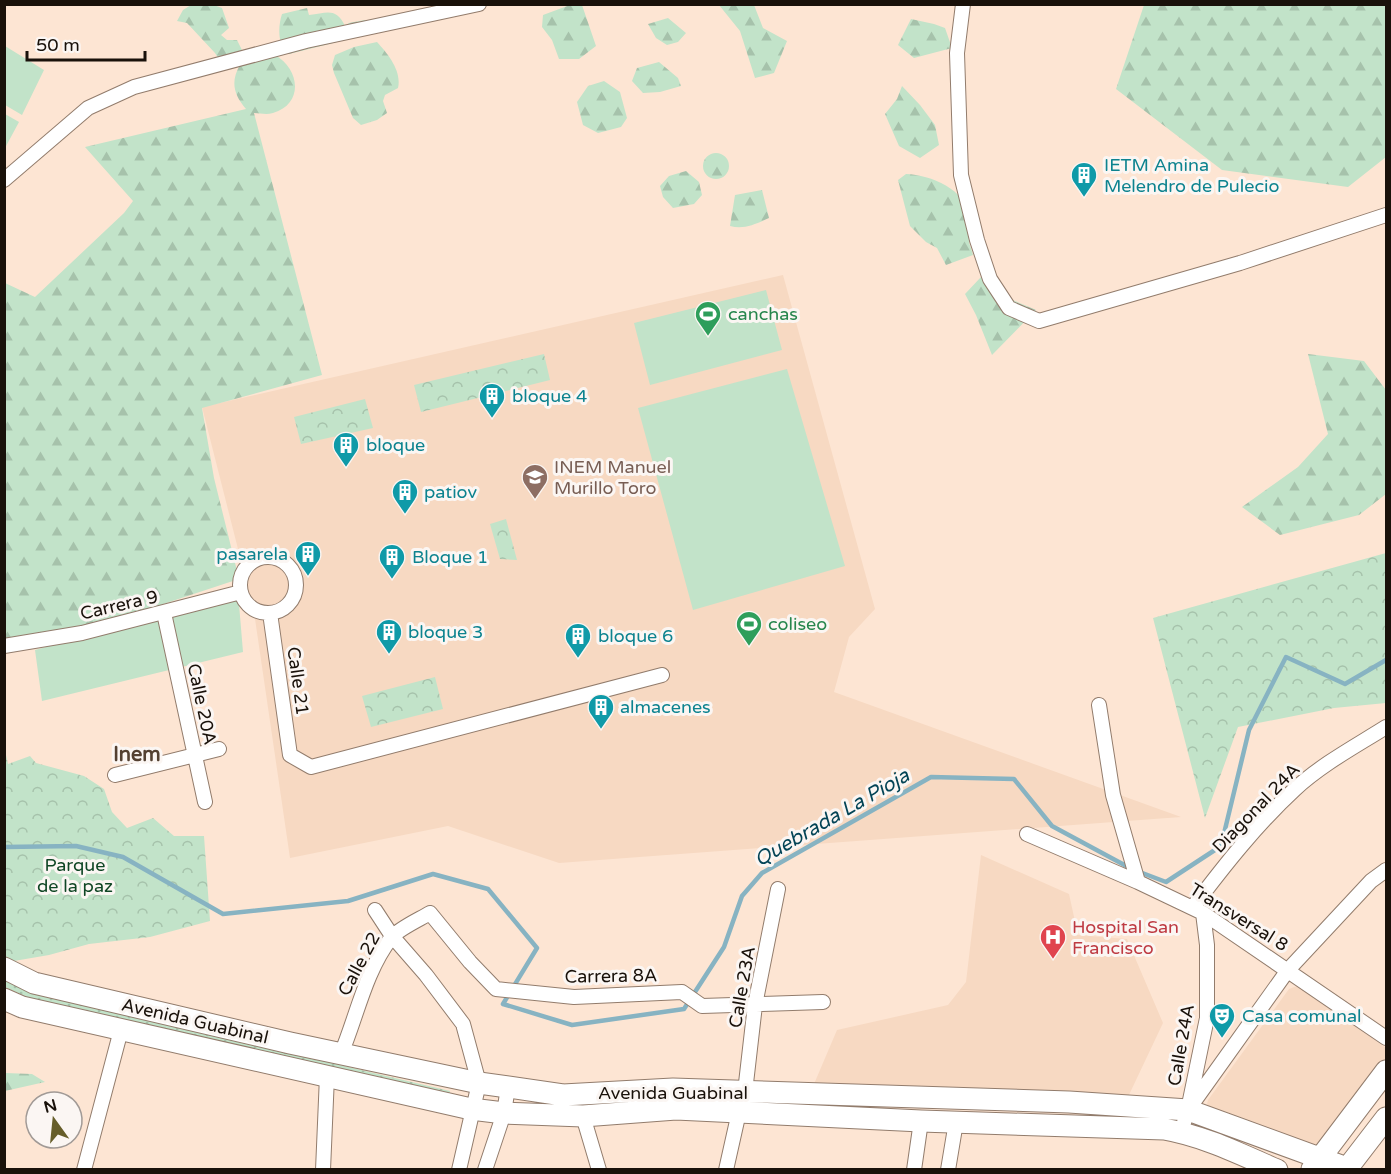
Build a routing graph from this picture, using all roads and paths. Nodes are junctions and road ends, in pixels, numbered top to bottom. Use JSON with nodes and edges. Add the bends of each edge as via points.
{"nodes":[{"id":1,"x":479,"y":4,"type":"edge"},
{"id":2,"x":963,"y":4,"type":"edge"},
{"id":3,"x":4,"y":180,"type":"edge"},
{"id":4,"x":1386,"y":214,"type":"edge"},
{"id":5,"x":241,"y":592,"type":"junction"},
{"id":6,"x":164,"y":613,"type":"junction"},
{"id":7,"x":270,"y":613,"type":"junction"},
{"id":8,"x":4,"y":646,"type":"edge"},
{"id":9,"x":662,"y":675,"type":"dead end"},
{"id":10,"x":1099,"y":705,"type":"dead end"},
{"id":11,"x":1386,"y":727,"type":"edge"},
{"id":12,"x":219,"y":749,"type":"dead end"},
{"id":13,"x":195,"y":755,"type":"junction"},
{"id":14,"x":115,"y":775,"type":"dead end"},
{"id":15,"x":206,"y":802,"type":"dead end"},
{"id":16,"x":1027,"y":834,"type":"dead end"},
{"id":17,"x":1386,"y":870,"type":"edge"},
{"id":18,"x":1138,"y":881,"type":"junction"},
{"id":19,"x":778,"y":889,"type":"dead end"},
{"id":20,"x":375,"y":910,"type":"dead end"},
{"id":21,"x":1198,"y":910,"type":"junction"},
{"id":22,"x":430,"y":913,"type":"joint"},
{"id":23,"x":392,"y":936,"type":"junction"},
{"id":24,"x":4,"y":968,"type":"edge"},
{"id":25,"x":1288,"y":970,"type":"junction"},
{"id":26,"x":4,"y":999,"type":"edge"},
{"id":27,"x":823,"y":1002,"type":"dead end"},
{"id":28,"x":755,"y":1005,"type":"junction"},
{"id":29,"x":121,"y":1030,"type":"junction"},
{"id":30,"x":1386,"y":1038,"type":"edge"},
{"id":31,"x":342,"y":1052,"type":"junction"},
{"id":32,"x":1386,"y":1071,"type":"edge"},
{"id":33,"x":327,"y":1076,"type":"junction"},
{"id":34,"x":478,"y":1083,"type":"junction"},
{"id":35,"x":508,"y":1088,"type":"junction"},
{"id":36,"x":742,"y":1102,"type":"junction"},
{"id":37,"x":471,"y":1109,"type":"junction"},
{"id":38,"x":1188,"y":1110,"type":"junction"},
{"id":39,"x":504,"y":1113,"type":"junction"},
{"id":40,"x":583,"y":1116,"type":"junction"},
{"id":41,"x":1386,"y":1118,"type":"edge"},
{"id":42,"x":921,"y":1121,"type":"junction"},
{"id":43,"x":956,"y":1122,"type":"junction"},
{"id":44,"x":1181,"y":1132,"type":"junction"},
{"id":45,"x":1316,"y":1164,"type":"edge"},
{"id":46,"x":1347,"y":1169,"type":"edge"},
{"id":47,"x":84,"y":1170,"type":"edge"},
{"id":48,"x":323,"y":1170,"type":"edge"},
{"id":49,"x":459,"y":1170,"type":"edge"},
{"id":50,"x":485,"y":1170,"type":"edge"},
{"id":51,"x":599,"y":1170,"type":"edge"},
{"id":52,"x":726,"y":1170,"type":"edge"},
{"id":53,"x":914,"y":1170,"type":"edge"},
{"id":54,"x":948,"y":1170,"type":"edge"},
{"id":55,"x":1277,"y":1170,"type":"edge"}],
"edges":[{"from":1,"to":3,"type":"street","via":[[306,41],[134,87],[88,108]]},
{"from":2,"to":4,"type":"street","via":[[957,53],[961,174],[990,279],[1009,308],[1039,321],[1240,263]]},
{"from":5,"to":6,"type":"street","name":"Carrera 9"},
{"from":5,"to":7,"type":"street","via":[[252,608]]},
{"from":5,"to":7,"type":"street","via":[[242,574],[247,566],[263,557],[281,560],[293,573],[295,591],[286,606]]},
{"from":6,"to":8,"type":"street","name":"Carrera 9","via":[[82,633]]},
{"from":6,"to":13,"type":"street","name":"Calle 20A"},
{"from":7,"to":9,"type":"street","name":"Calle 21","via":[[290,755],[311,767]]},
{"from":10,"to":18,"type":"street","via":[[1113,795]]},
{"from":11,"to":21,"type":"street","name":"Diagonal 24A","via":[[1296,788],[1224,866]]},
{"from":12,"to":13,"type":"street"},
{"from":13,"to":14,"type":"street"},
{"from":13,"to":15,"type":"street","name":"Calle 20A"},
{"from":16,"to":18,"type":"street","name":"Transversal 8"},
{"from":17,"to":25,"type":"street","via":[[1371,881]]},
{"from":18,"to":21,"type":"street","name":"Transversal 8"},
{"from":19,"to":28,"type":"street","name":"Calle 23A"},
{"from":20,"to":23,"type":"street"},
{"from":21,"to":25,"type":"street","name":"Transversal 8"},
{"from":21,"to":38,"type":"street","name":"Calle 24A","via":[[1207,945],[1208,1018]]},
{"from":22,"to":23,"type":"street","name":"Calle 22"},
{"from":22,"to":28,"type":"street","name":"Carrera 8A","via":[[496,988],[574,998],[682,992],[702,1006]]},
{"from":23,"to":31,"type":"street","name":"Calle 22","via":[[357,1007]]},
{"from":23,"to":34,"type":"street","via":[[463,1024]]},
{"from":24,"to":31,"type":"main road","name":"Avenida Guabinal","via":[[34,983]]},
{"from":25,"to":30,"type":"street","name":"Transversal 8"},
{"from":25,"to":38,"type":"street"},
{"from":26,"to":29,"type":"main road","name":"Avenida Guabinal","via":[[22,1007]]},
{"from":27,"to":28,"type":"street","name":"Carrera 8A"},
{"from":28,"to":36,"type":"street","name":"Calle 23A"},
{"from":29,"to":33,"type":"main road","name":"Avenida Guabinal"},
{"from":29,"to":47,"type":"street"},
{"from":31,"to":34,"type":"main road","name":"Avenida Guabinal"},
{"from":32,"to":45,"type":"main road"},
{"from":33,"to":37,"type":"main road","name":"Avenida Guabinal"},
{"from":33,"to":48,"type":"street"},
{"from":34,"to":35,"type":"main road","name":"Avenida Guabinal"},
{"from":34,"to":37,"type":"street"},
{"from":35,"to":36,"type":"main road","name":"Avenida Guabinal","via":[[563,1095],[673,1089]]},
{"from":35,"to":39,"type":"street"},
{"from":36,"to":38,"type":"main road","name":"Avenida Guabinal","via":[[1069,1102]]},
{"from":36,"to":40,"type":"main road","name":"Avenida Guabinal"},
{"from":36,"to":42,"type":"main road","name":"Avenida Guabinal"},
{"from":36,"to":52,"type":"street","name":"Calle 23A"},
{"from":37,"to":39,"type":"main road","name":"Avenida Guabinal"},
{"from":37,"to":49,"type":"street"},
{"from":38,"to":44,"type":"street"},
{"from":38,"to":45,"type":"main road","name":"Avenida Guabinal"},
{"from":39,"to":40,"type":"main road","name":"Avenida Guabinal"},
{"from":39,"to":50,"type":"street"},
{"from":40,"to":51,"type":"street"},
{"from":41,"to":46,"type":"main road"},
{"from":42,"to":43,"type":"main road","name":"Avenida Guabinal"},
{"from":42,"to":53,"type":"street"},
{"from":43,"to":44,"type":"main road","name":"Avenida Guabinal"},
{"from":43,"to":54,"type":"street"},
{"from":44,"to":55,"type":"main road","name":"Avenida Guabinal"},
{"from":45,"to":46,"type":"main road","name":"Avenida Guabinal"}]}
